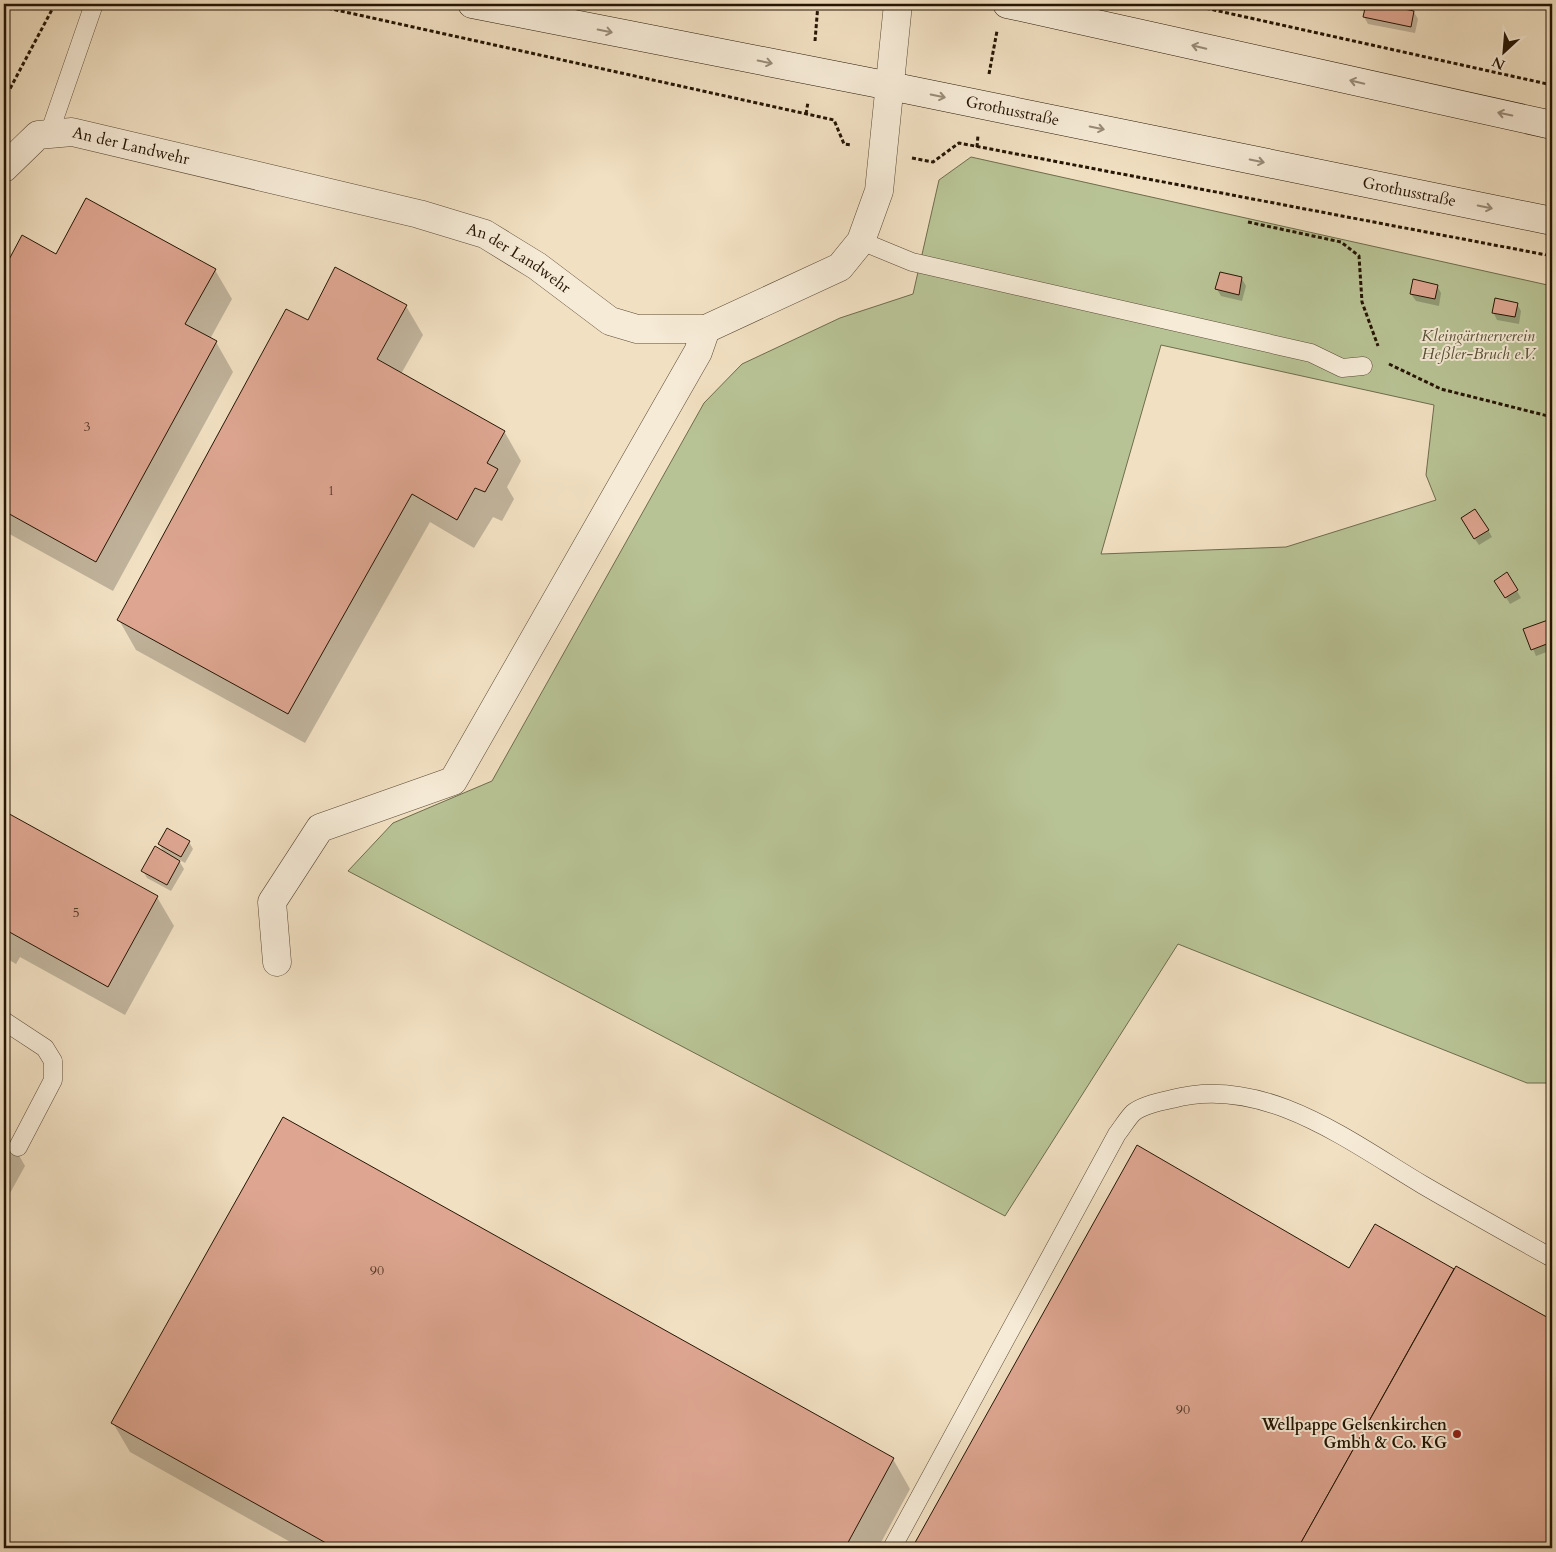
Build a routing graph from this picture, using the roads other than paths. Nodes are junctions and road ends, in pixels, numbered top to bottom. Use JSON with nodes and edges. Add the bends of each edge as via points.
{"nodes":[{"id":1,"x":94,"y":4,"type":"edge"},
{"id":2,"x":472,"y":4,"type":"edge"},
{"id":3,"x":898,"y":4,"type":"edge"},
{"id":4,"x":1007,"y":4,"type":"edge"},
{"id":5,"x":890,"y":86,"type":"junction"},
{"id":6,"x":1552,"y":125,"type":"edge"},
{"id":7,"x":49,"y":134,"type":"junction"},
{"id":8,"x":4,"y":168,"type":"edge"},
{"id":9,"x":1552,"y":221,"type":"edge"},
{"id":10,"x":861,"y":242,"type":"junction"},
{"id":11,"x":706,"y":329,"type":"junction"},
{"id":12,"x":1363,"y":366,"type":"road end"},
{"id":13,"x":276,"y":962,"type":"dead end"},
{"id":14,"x":4,"y":1022,"type":"edge"},
{"id":15,"x":18,"y":1147,"type":"dead end"},
{"id":16,"x":1552,"y":1258,"type":"edge"},
{"id":17,"x":892,"y":1548,"type":"edge"}],
"edges":[{"from":1,"to":7,"type":"lane"},
{"from":2,"to":5,"type":"street","name":"Grothusstraße","one_way":true},
{"from":3,"to":5,"type":"street","name":"An der Landwehr"},
{"from":6,"to":4,"type":"street","one_way":true},
{"from":5,"to":9,"type":"street","name":"Grothusstraße","one_way":true},
{"from":5,"to":10,"type":"street","name":"An der Landwehr","via":[[878,191]]},
{"from":7,"to":8,"type":"street","name":"An der Landwehr","via":[[38,135]]},
{"from":7,"to":11,"type":"street","name":"An der Landwehr","via":[[72,132],[418,214],[485,234],[537,266],[610,321],[637,329]]},
{"from":10,"to":11,"type":"street","name":"An der Landwehr","via":[[840,267]]},
{"from":10,"to":12,"type":"lane","via":[[912,262],[1311,353],[1342,368]]},
{"from":11,"to":13,"type":"street","via":[[698,352],[453,781],[320,828],[272,902]]},
{"from":14,"to":15,"type":"lane","via":[[44,1048],[54,1061],[53,1080]]},
{"from":16,"to":17,"type":"lane","via":[[1338,1134],[1283,1106],[1251,1096],[1189,1094],[1134,1112],[1118,1134]]}]}
